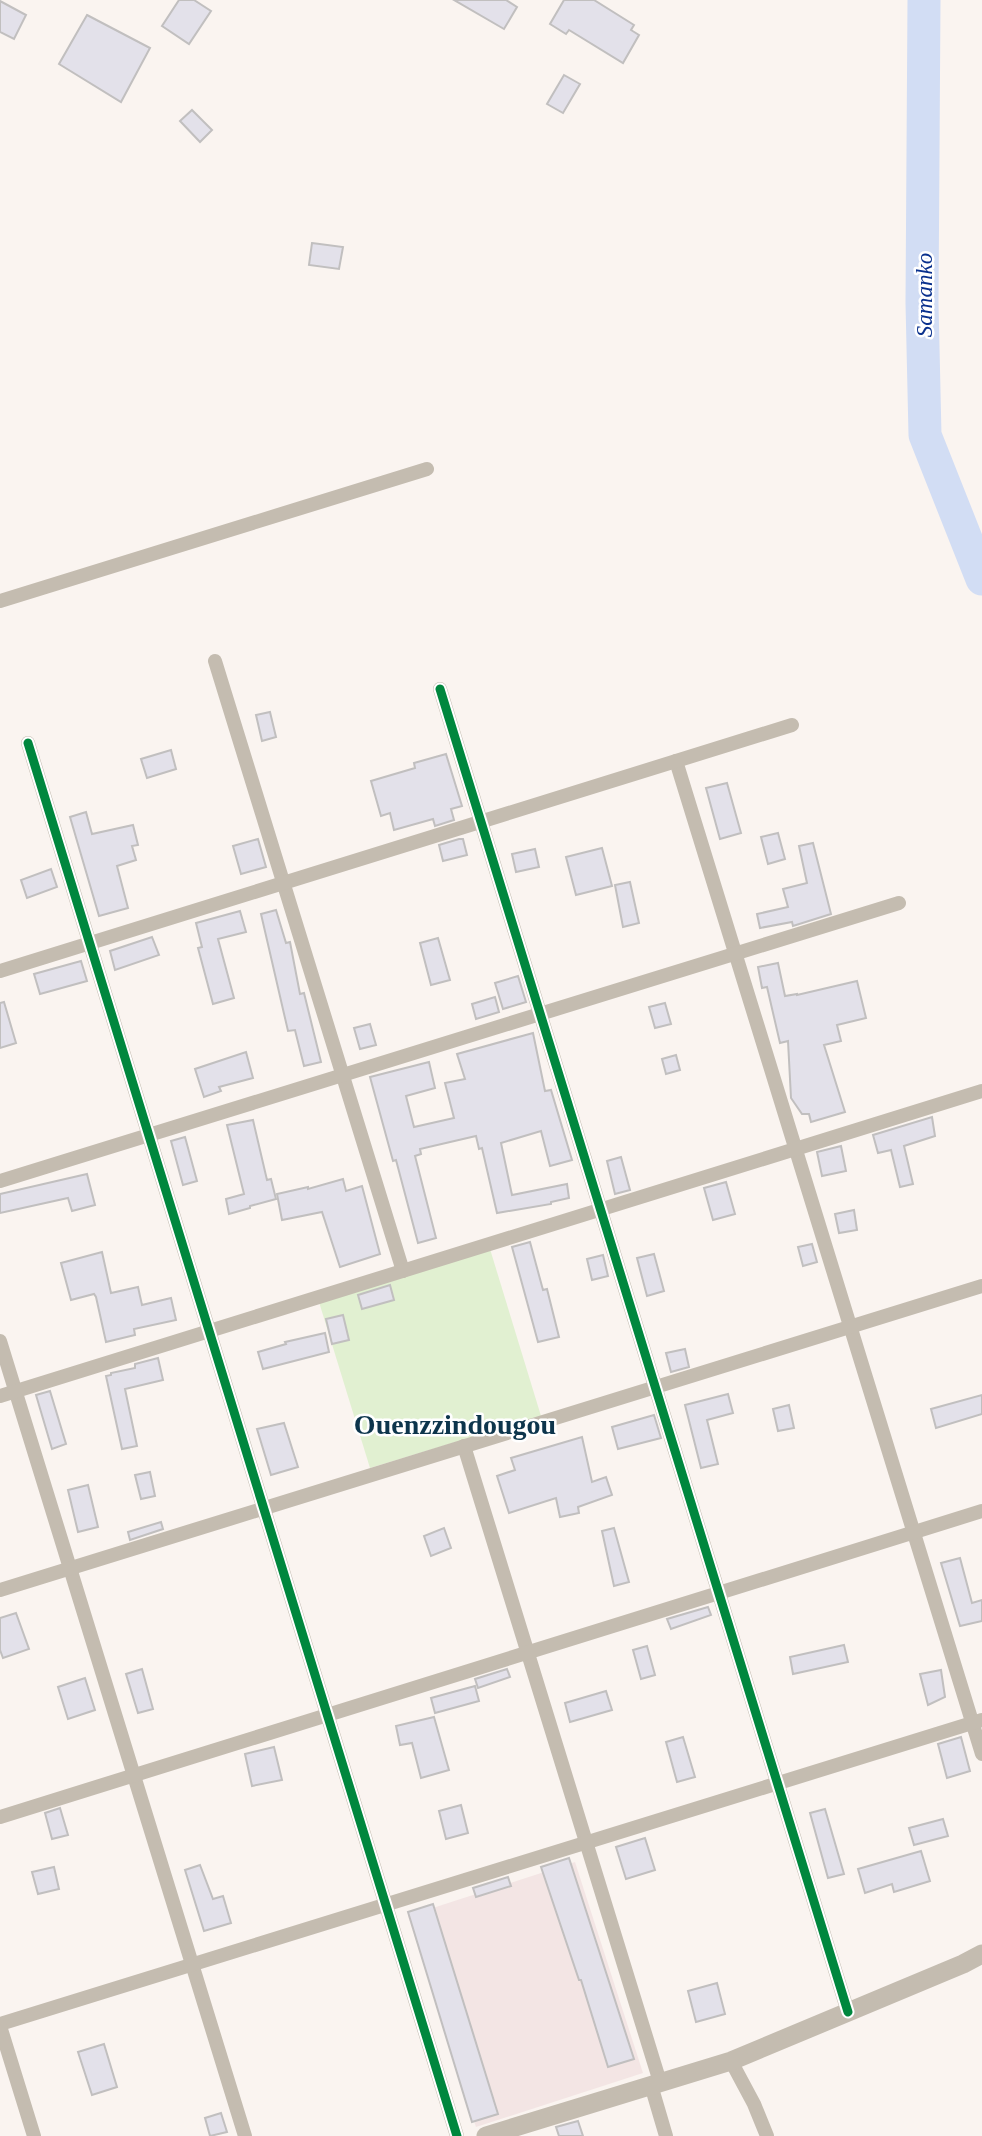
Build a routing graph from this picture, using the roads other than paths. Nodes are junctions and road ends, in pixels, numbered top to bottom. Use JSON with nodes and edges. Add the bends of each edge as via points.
{"nodes":[{"id":1,"x":426,"y":469,"type":"dead end"},
{"id":2,"x":0,"y":601,"type":"edge"},
{"id":3,"x":215,"y":661,"type":"dead end"},
{"id":4,"x":440,"y":689,"type":"dead end"},
{"id":5,"x":792,"y":725,"type":"dead end"},
{"id":6,"x":28,"y":743,"type":"dead end"},
{"id":7,"x":676,"y":761,"type":"junction"},
{"id":8,"x":481,"y":822,"type":"junction"},
{"id":9,"x":284,"y":883,"type":"junction"},
{"id":10,"x":899,"y":903,"type":"dead end"},
{"id":11,"x":89,"y":943,"type":"junction"},
{"id":12,"x":736,"y":954,"type":"junction"},
{"id":13,"x":0,"y":971,"type":"edge"},
{"id":14,"x":541,"y":1014,"type":"junction"},
{"id":15,"x":343,"y":1075,"type":"junction"},
{"id":16,"x":982,"y":1091,"type":"edge"},
{"id":17,"x":149,"y":1135,"type":"junction"},
{"id":18,"x":796,"y":1149,"type":"junction"},
{"id":19,"x":0,"y":1181,"type":"edge"},
{"id":20,"x":601,"y":1210,"type":"junction"},
{"id":21,"x":403,"y":1271,"type":"junction"},
{"id":22,"x":982,"y":1286,"type":"edge"},
{"id":23,"x":850,"y":1327,"type":"junction"},
{"id":24,"x":209,"y":1331,"type":"junction"},
{"id":25,"x":0,"y":1341,"type":"edge"},
{"id":26,"x":655,"y":1387,"type":"junction"},
{"id":27,"x":15,"y":1391,"type":"junction"},
{"id":28,"x":0,"y":1395,"type":"edge"},
{"id":29,"x":464,"y":1446,"type":"junction"},
{"id":30,"x":264,"y":1508,"type":"junction"},
{"id":31,"x":982,"y":1511,"type":"edge"},
{"id":32,"x":914,"y":1532,"type":"junction"},
{"id":33,"x":70,"y":1568,"type":"junction"},
{"id":34,"x":0,"y":1590,"type":"edge"},
{"id":35,"x":719,"y":1593,"type":"junction"},
{"id":36,"x":528,"y":1653,"type":"junction"},
{"id":37,"x":327,"y":1715,"type":"junction"},
{"id":38,"x":977,"y":1722,"type":"edge"},
{"id":39,"x":982,"y":1754,"type":"edge"},
{"id":40,"x":134,"y":1776,"type":"junction"},
{"id":41,"x":777,"y":1783,"type":"junction"},
{"id":42,"x":0,"y":1817,"type":"edge"},
{"id":43,"x":586,"y":1842,"type":"junction"},
{"id":44,"x":386,"y":1905,"type":"junction"},
{"id":45,"x":982,"y":1954,"type":"edge"},
{"id":46,"x":192,"y":1965,"type":"junction"},
{"id":47,"x":848,"y":2011,"type":"junction"},
{"id":48,"x":0,"y":2025,"type":"edge"},
{"id":49,"x":4,"y":2050,"type":"edge"},
{"id":50,"x":731,"y":2061,"type":"junction"},
{"id":51,"x":656,"y":2084,"type":"junction"},
{"id":52,"x":34,"y":2136,"type":"edge"},
{"id":53,"x":245,"y":2136,"type":"edge"},
{"id":54,"x":457,"y":2136,"type":"edge"},
{"id":55,"x":486,"y":2136,"type":"edge"},
{"id":56,"x":666,"y":2136,"type":"edge"},
{"id":57,"x":766,"y":2136,"type":"edge"}],
"edges":[{"from":1,"to":2,"type":"street"},
{"from":3,"to":9,"type":"street"},
{"from":4,"to":8,"type":"street"},
{"from":5,"to":7,"type":"street"},
{"from":6,"to":11,"type":"street"},
{"from":7,"to":8,"type":"street"},
{"from":7,"to":12,"type":"street"},
{"from":8,"to":9,"type":"street"},
{"from":8,"to":14,"type":"street"},
{"from":9,"to":11,"type":"street"},
{"from":9,"to":15,"type":"street"},
{"from":10,"to":12,"type":"street"},
{"from":11,"to":13,"type":"street"},
{"from":11,"to":17,"type":"street"},
{"from":12,"to":14,"type":"street"},
{"from":12,"to":18,"type":"street"},
{"from":14,"to":15,"type":"street"},
{"from":14,"to":20,"type":"street"},
{"from":15,"to":17,"type":"street"},
{"from":15,"to":21,"type":"street"},
{"from":16,"to":18,"type":"street"},
{"from":17,"to":19,"type":"street"},
{"from":17,"to":24,"type":"street"},
{"from":18,"to":20,"type":"street"},
{"from":18,"to":23,"type":"street"},
{"from":20,"to":21,"type":"street"},
{"from":20,"to":26,"type":"street"},
{"from":21,"to":24,"type":"street"},
{"from":22,"to":23,"type":"street"},
{"from":23,"to":26,"type":"street"},
{"from":23,"to":32,"type":"street"},
{"from":24,"to":27,"type":"street"},
{"from":24,"to":30,"type":"street"},
{"from":25,"to":27,"type":"street"},
{"from":26,"to":29,"type":"street"},
{"from":26,"to":35,"type":"street"},
{"from":27,"to":28,"type":"street"},
{"from":27,"to":33,"type":"street"},
{"from":29,"to":30,"type":"street"},
{"from":29,"to":36,"type":"street"},
{"from":30,"to":33,"type":"street"},
{"from":30,"to":37,"type":"street"},
{"from":31,"to":32,"type":"street"},
{"from":32,"to":35,"type":"street"},
{"from":32,"to":38,"type":"street"},
{"from":33,"to":34,"type":"street"},
{"from":33,"to":40,"type":"street"},
{"from":35,"to":36,"type":"street"},
{"from":35,"to":41,"type":"street"},
{"from":36,"to":37,"type":"street"},
{"from":36,"to":43,"type":"street"},
{"from":37,"to":40,"type":"street"},
{"from":37,"to":44,"type":"street"},
{"from":38,"to":39,"type":"street"},
{"from":38,"to":41,"type":"street"},
{"from":40,"to":42,"type":"street"},
{"from":40,"to":46,"type":"street"},
{"from":41,"to":43,"type":"street"},
{"from":41,"to":47,"type":"street"},
{"from":43,"to":44,"type":"street"},
{"from":43,"to":51,"type":"street"},
{"from":44,"to":46,"type":"street"},
{"from":44,"to":54,"type":"street"},
{"from":45,"to":47,"type":"street"},
{"from":46,"to":48,"type":"street"},
{"from":46,"to":53,"type":"street"},
{"from":47,"to":50,"type":"street"},
{"from":48,"to":49,"type":"street"},
{"from":49,"to":52,"type":"street"},
{"from":50,"to":51,"type":"street"},
{"from":50,"to":57,"type":"street"},
{"from":51,"to":55,"type":"street"},
{"from":51,"to":56,"type":"street"}]}
